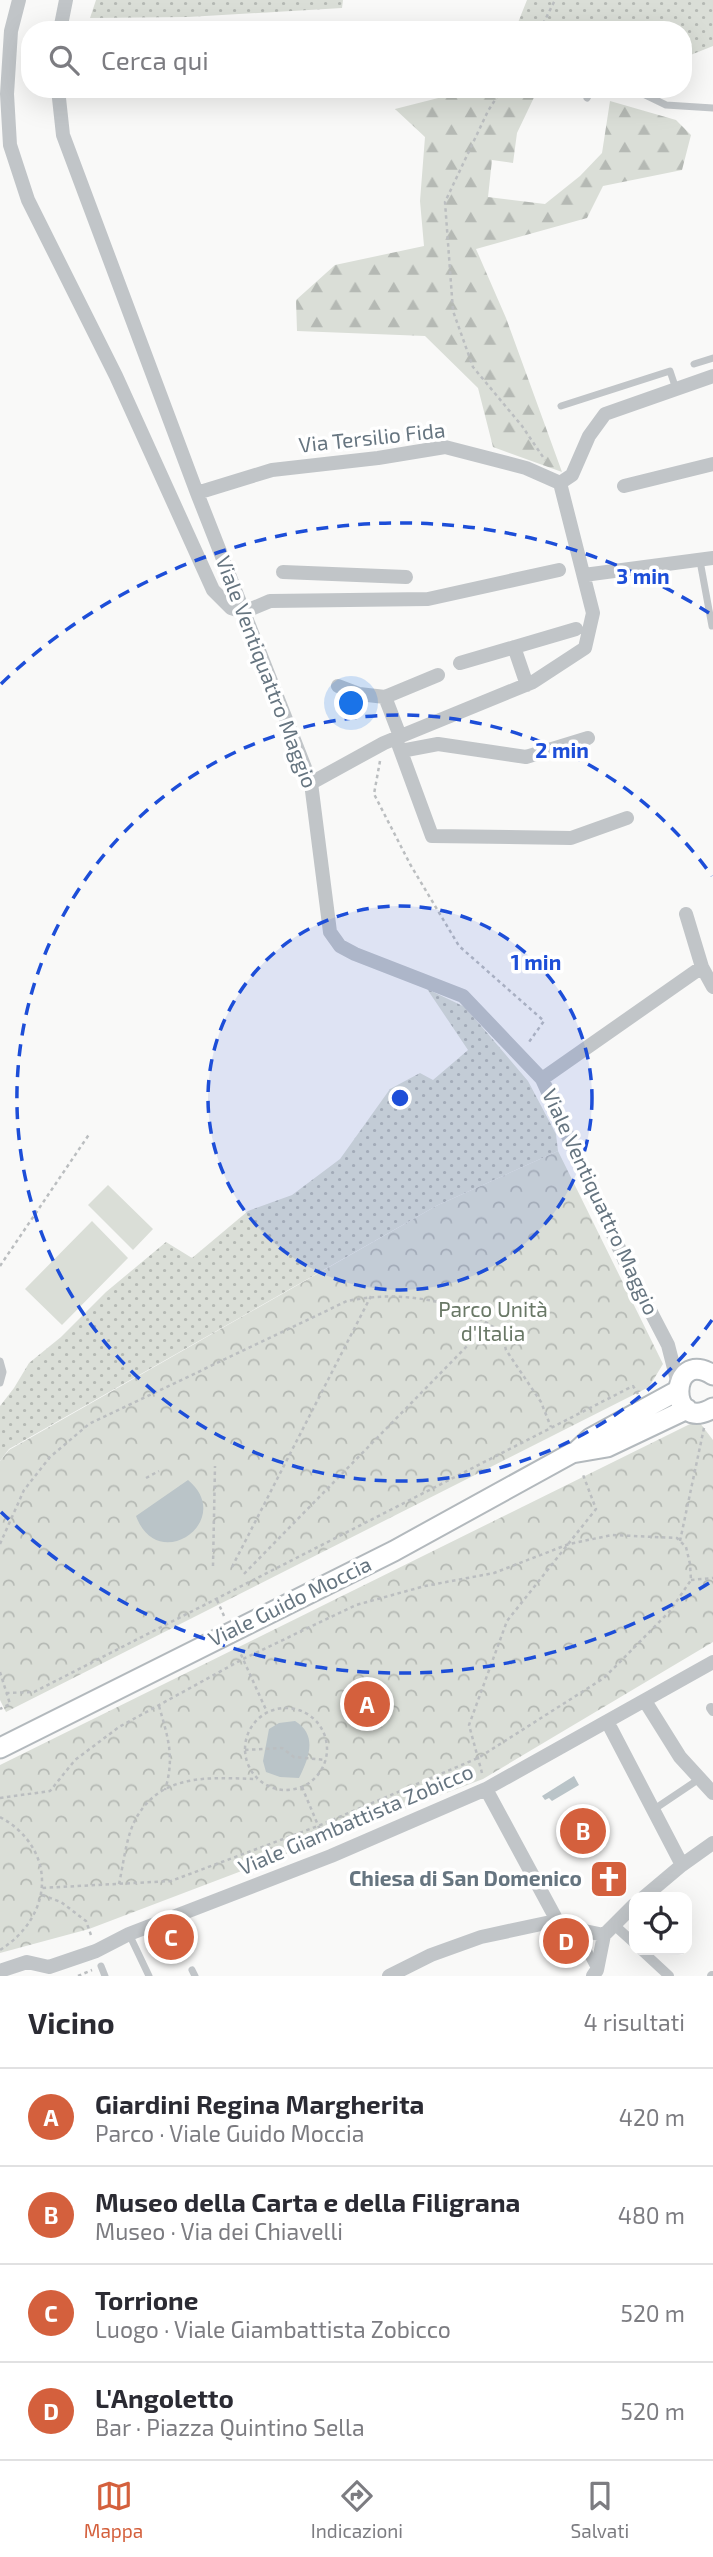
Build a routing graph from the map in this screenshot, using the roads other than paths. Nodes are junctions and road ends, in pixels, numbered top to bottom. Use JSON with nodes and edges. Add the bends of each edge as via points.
{"nodes":[{"id":1,"x":19,"y":0,"type":"edge"},
{"id":2,"x":66,"y":0,"type":"edge"},
{"id":3,"x":62,"y":21,"type":"edge"},
{"id":4,"x":59,"y":98,"type":"edge"},
{"id":5,"x":652,"y":98,"type":"edge"},
{"id":6,"x":713,"y":108,"type":"edge"},
{"id":7,"x":713,"y":358,"type":"edge"},
{"id":8,"x":694,"y":364,"type":"dead end"},
{"id":9,"x":713,"y":376,"type":"edge"},
{"id":10,"x":676,"y":389,"type":"junction"},
{"id":11,"x":561,"y":406,"type":"dead end"},
{"id":12,"x":713,"y":464,"type":"edge"},
{"id":13,"x":560,"y":483,"type":"junction"},
{"id":14,"x":624,"y":486,"type":"dead end"},
{"id":15,"x":197,"y":493,"type":"junction"},
{"id":16,"x":707,"y":560,"type":"edge"},
{"id":17,"x":559,"y":570,"type":"dead end"},
{"id":18,"x":283,"y":572,"type":"dead end"},
{"id":19,"x":370,"y":575,"type":"junction"},
{"id":20,"x":583,"y":575,"type":"junction"},
{"id":21,"x":405,"y":577,"type":"dead end"},
{"id":22,"x":370,"y":600,"type":"junction"},
{"id":23,"x":244,"y":612,"type":"junction"},
{"id":24,"x":712,"y":626,"type":"edge"},
{"id":25,"x":576,"y":629,"type":"dead end"},
{"id":26,"x":514,"y":647,"type":"junction"},
{"id":27,"x":460,"y":663,"type":"dead end"},
{"id":28,"x":438,"y":675,"type":"dead end"},
{"id":29,"x":527,"y":685,"type":"junction"},
{"id":30,"x":338,"y":686,"type":"dead end"},
{"id":31,"x":385,"y":697,"type":"junction"},
{"id":32,"x":588,"y":738,"type":"dead end"},
{"id":33,"x":395,"y":742,"type":"junction"},
{"id":34,"x":311,"y":783,"type":"junction"},
{"id":35,"x":627,"y":818,"type":"dead end"},
{"id":36,"x":686,"y":914,"type":"dead end"},
{"id":37,"x":702,"y":967,"type":"junction"},
{"id":38,"x":713,"y":987,"type":"edge"},
{"id":39,"x":542,"y":1079,"type":"junction"},
{"id":40,"x":668,"y":1345,"type":"junction"},
{"id":41,"x":0,"y":1361,"type":"edge"},
{"id":42,"x":693,"y":1370,"type":"junction"},
{"id":43,"x":713,"y":1375,"type":"edge"},
{"id":44,"x":0,"y":1383,"type":"edge"},
{"id":45,"x":678,"y":1388,"type":"junction"},
{"id":46,"x":687,"y":1409,"type":"junction"},
{"id":47,"x":709,"y":1415,"type":"edge"},
{"id":48,"x":578,"y":1451,"type":"junction"},
{"id":49,"x":713,"y":1662,"type":"edge"},
{"id":50,"x":645,"y":1701,"type":"junction"},
{"id":51,"x":608,"y":1723,"type":"junction"},
{"id":52,"x":0,"y":1748,"type":"edge"},
{"id":53,"x":699,"y":1779,"type":"junction"},
{"id":54,"x":486,"y":1789,"type":"junction"},
{"id":55,"x":713,"y":1793,"type":"edge"},
{"id":56,"x":652,"y":1811,"type":"junction"},
{"id":57,"x":713,"y":1843,"type":"edge"},
{"id":58,"x":682,"y":1865,"type":"junction"},
{"id":59,"x":650,"y":1892,"type":"edge"},
{"id":60,"x":629,"y":1910,"type":"edge"},
{"id":61,"x":567,"y":1927,"type":"junction"},
{"id":62,"x":608,"y":1929,"type":"junction"},
{"id":63,"x":129,"y":1934,"type":"junction"},
{"id":64,"x":629,"y":1940,"type":"edge"},
{"id":65,"x":646,"y":1955,"type":"edge"},
{"id":66,"x":27,"y":1962,"type":"junction"},
{"id":67,"x":101,"y":1966,"type":"dead end"},
{"id":68,"x":0,"y":1971,"type":"edge"},
{"id":69,"x":598,"y":1974,"type":"edge"},
{"id":70,"x":33,"y":1976,"type":"edge"},
{"id":71,"x":105,"y":1976,"type":"edge"},
{"id":72,"x":149,"y":1976,"type":"edge"},
{"id":73,"x":389,"y":1976,"type":"edge"},
{"id":74,"x":669,"y":1976,"type":"edge"}],
"edges":[{"from":1,"to":23,"type":"street","via":[[11,31],[6,94],[10,145],[29,200],[116,376],[213,590],[232,608]]},
{"from":2,"to":3,"type":"street"},
{"from":4,"to":15,"type":"street","name":"Viale Ventiquattro Maggio","via":[[63,135]]},
{"from":5,"to":6,"type":"lane","via":[[666,105]]},
{"from":7,"to":8,"type":"lane"},
{"from":9,"to":10,"type":"street"},
{"from":10,"to":11,"type":"lane","via":[[670,372]]},
{"from":10,"to":13,"type":"street","via":[[605,414],[589,436],[572,475]]},
{"from":12,"to":14,"type":"street"},
{"from":13,"to":15,"type":"street","name":"Via Tersilio Fida","via":[[526,468],[445,447],[272,470]]},
{"from":13,"to":20,"type":"street"},
{"from":15,"to":23,"type":"street","name":"Viale Ventiquattro Maggio"},
{"from":16,"to":20,"type":"street"},
{"from":16,"to":24,"type":"lane"},
{"from":17,"to":22,"type":"street","via":[[428,599]]},
{"from":18,"to":19,"type":"street"},
{"from":19,"to":21,"type":"street"},
{"from":19,"to":22,"type":"street"},
{"from":20,"to":29,"type":"street","via":[[593,612],[584,648]]},
{"from":22,"to":23,"type":"street","via":[[270,601]]},
{"from":23,"to":34,"type":"street","name":"Viale Ventiquattro Maggio"},
{"from":25,"to":26,"type":"street"},
{"from":26,"to":27,"type":"street"},
{"from":26,"to":29,"type":"street"},
{"from":28,"to":31,"type":"street"},
{"from":29,"to":33,"type":"street"},
{"from":30,"to":31,"type":"street"},
{"from":31,"to":33,"type":"street"},
{"from":32,"to":33,"type":"street","via":[[526,757]]},
{"from":33,"to":34,"type":"street"},
{"from":33,"to":35,"type":"street","via":[[432,836],[571,838]]},
{"from":34,"to":39,"type":"street","name":"Viale Ventiquattro Maggio","via":[[330,932],[340,946],[463,996]]},
{"from":36,"to":37,"type":"street"},
{"from":37,"to":38,"type":"street"},
{"from":37,"to":39,"type":"street"},
{"from":39,"to":40,"type":"street","name":"Viale Ventiquattro Maggio"},
{"from":40,"to":42,"type":"street","name":"Viale Ventiquattro Maggio"},
{"from":40,"to":45,"type":"street","name":"Viale Ventiquattro Maggio"},
{"from":41,"to":44,"type":"lane"},
{"from":42,"to":43,"type":"main road"},
{"from":42,"to":45,"type":"main road","name":"Viale Guido Moccia"},
{"from":45,"to":46,"type":"main road"},
{"from":45,"to":48,"type":"main road","name":"Viale Guido Moccia","via":[[591,1438]]},
{"from":46,"to":47,"type":"main road"},
{"from":46,"to":48,"type":"main road","name":"Viale Guido Moccia","via":[[607,1447]]},
{"from":48,"to":52,"type":"main road","name":"Viale Guido Moccia","via":[[394,1550]]},
{"from":49,"to":50,"type":"street","name":"Viale Giambattista Zobicco"},
{"from":50,"to":51,"type":"street","name":"Viale Giambattista Zobicco"},
{"from":50,"to":53,"type":"street","via":[[680,1758]]},
{"from":51,"to":54,"type":"street","name":"Viale Giambattista Zobicco"},
{"from":51,"to":56,"type":"street"},
{"from":53,"to":55,"type":"street"},
{"from":53,"to":56,"type":"lane"},
{"from":54,"to":61,"type":"street"},
{"from":54,"to":63,"type":"street","name":"Viale Giambattista Zobicco","via":[[331,1856]]},
{"from":56,"to":58,"type":"street"},
{"from":57,"to":58,"type":"street"},
{"from":58,"to":59,"type":"street"},
{"from":60,"to":62,"type":"street"},
{"from":61,"to":62,"type":"street"},
{"from":61,"to":69,"type":"street"},
{"from":61,"to":73,"type":"street","via":[[546,1923],[481,1937]]},
{"from":62,"to":64,"type":"street"},
{"from":62,"to":69,"type":"street"},
{"from":63,"to":66,"type":"street","name":"Viale Giambattista Zobicco","via":[[49,1967]]},
{"from":63,"to":72,"type":"lane"},
{"from":65,"to":74,"type":"street"},
{"from":66,"to":68,"type":"street","name":"Viale Giambattista Zobicco"},
{"from":66,"to":70,"type":"lane"},
{"from":67,"to":71,"type":"lane"}]}
